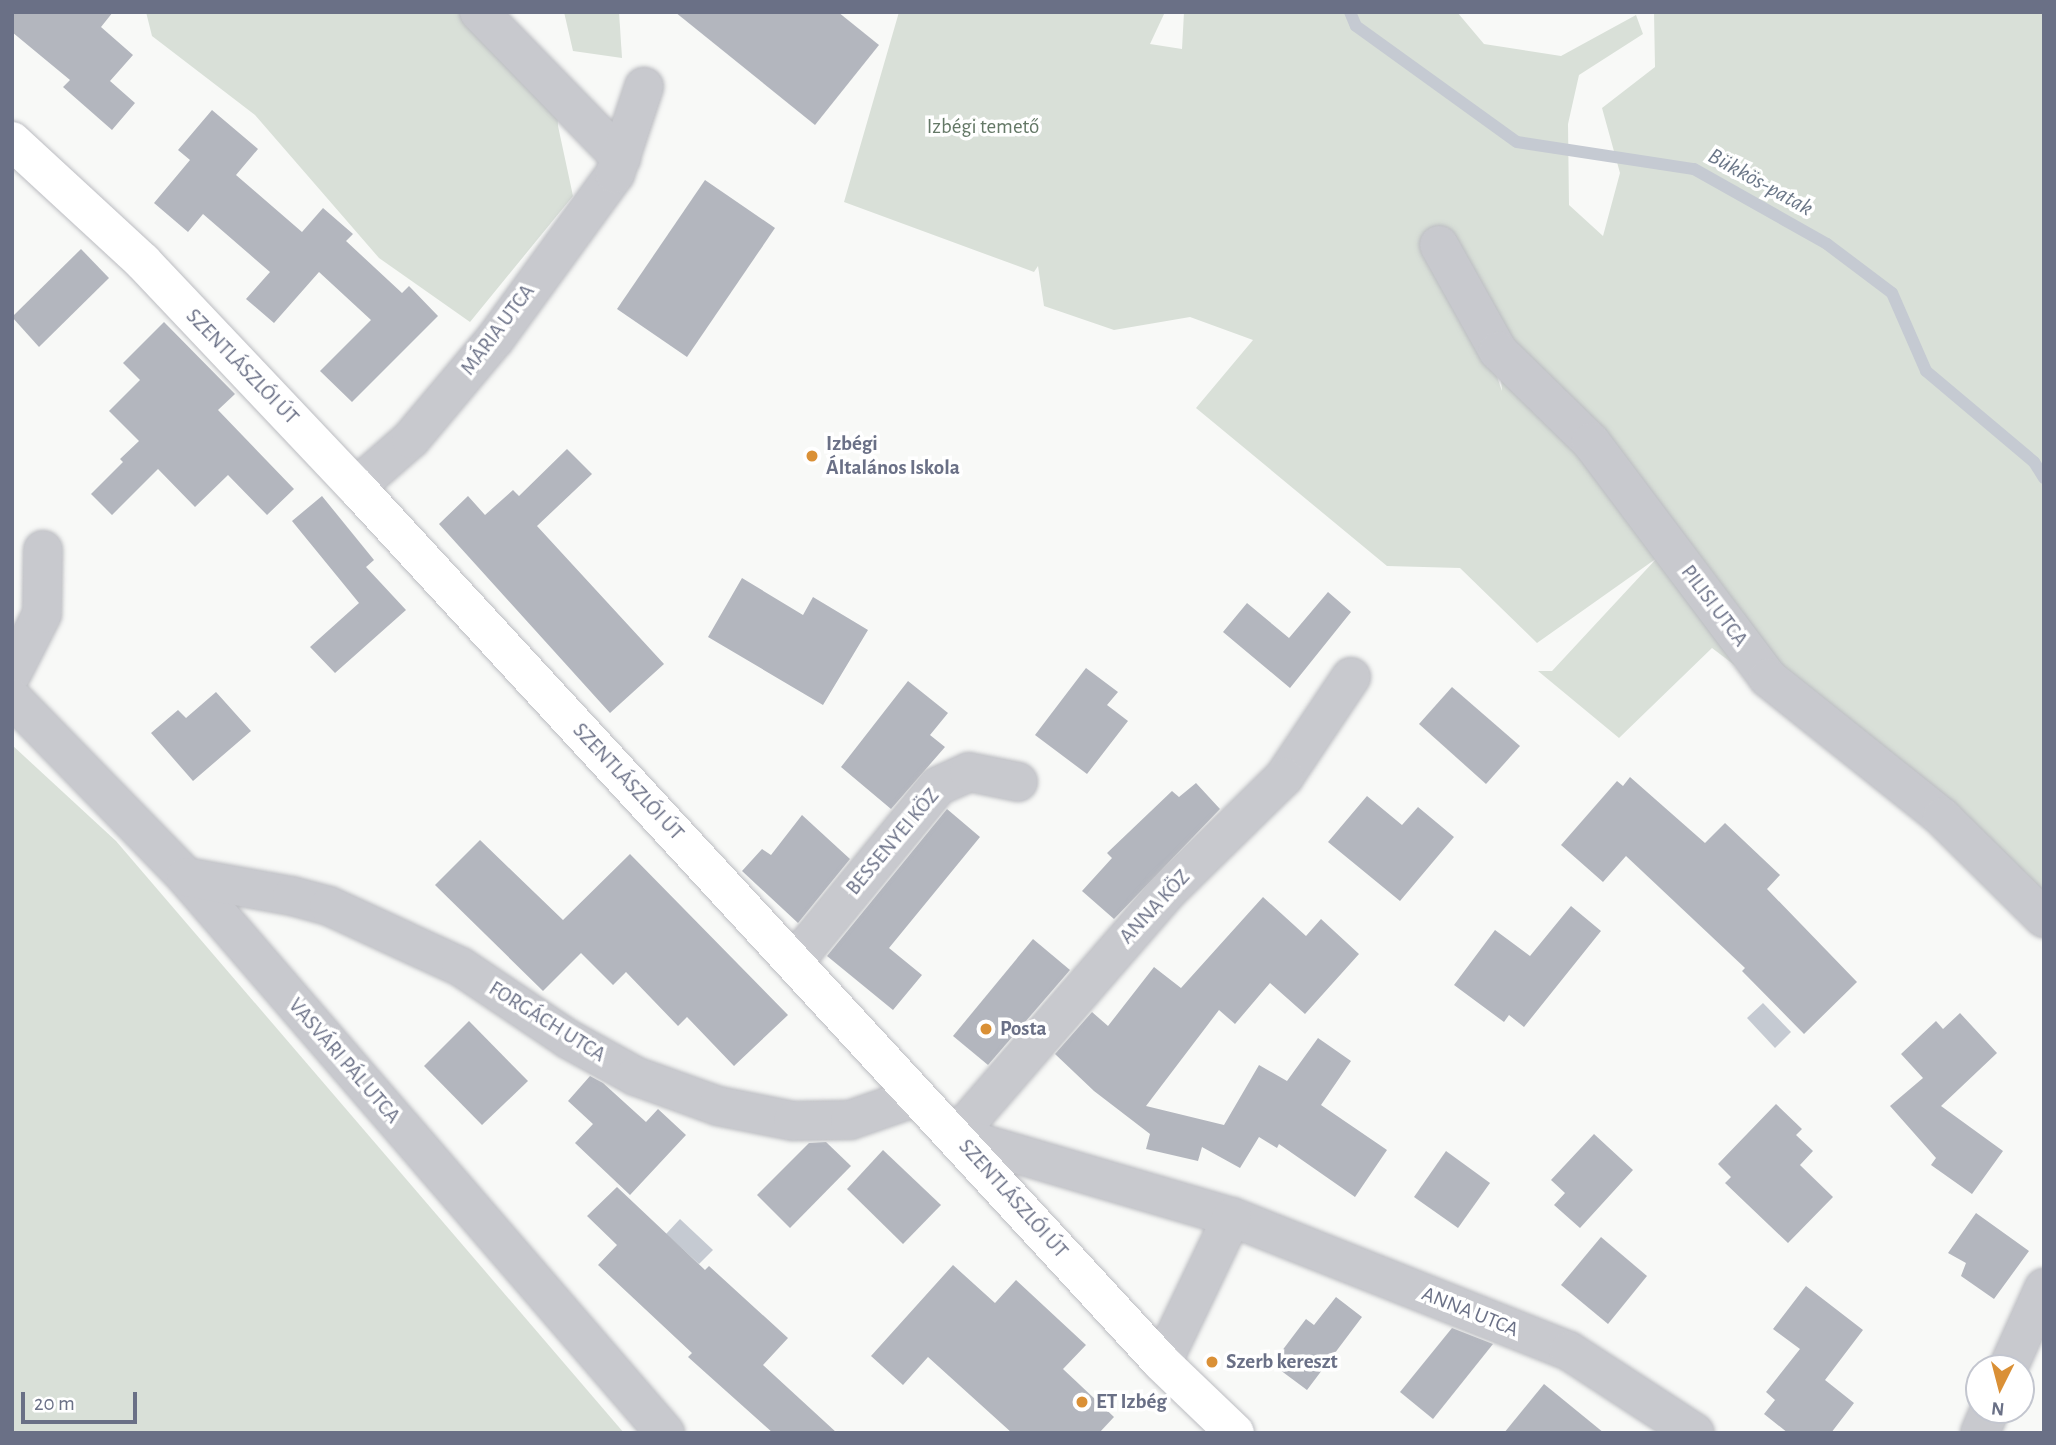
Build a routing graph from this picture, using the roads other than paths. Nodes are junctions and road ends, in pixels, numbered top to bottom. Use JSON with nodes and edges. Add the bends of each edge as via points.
{"nodes":[{"id":1,"x":479,"y":12,"type":"edge"},
{"id":2,"x":644,"y":88,"type":"dead end"},
{"id":3,"x":12,"y":141,"type":"edge"},
{"id":4,"x":621,"y":158,"type":"junction"},
{"id":5,"x":1439,"y":246,"type":"dead end"},
{"id":6,"x":356,"y":487,"type":"junction"},
{"id":7,"x":43,"y":550,"type":"dead end"},
{"id":8,"x":12,"y":673,"type":"edge"},
{"id":9,"x":1351,"y":677,"type":"dead end"},
{"id":10,"x":12,"y":698,"type":"edge"},
{"id":11,"x":1018,"y":782,"type":"dead end"},
{"id":12,"x":186,"y":877,"type":"junction"},
{"id":13,"x":2044,"y":918,"type":"edge"},
{"id":14,"x":794,"y":962,"type":"junction"},
{"id":15,"x":916,"y":1097,"type":"junction"},
{"id":16,"x":956,"y":1136,"type":"junction"},
{"id":17,"x":1232,"y":1217,"type":"junction"},
{"id":18,"x":2044,"y":1287,"type":"edge"},
{"id":19,"x":2014,"y":1354,"type":"edge"},
{"id":20,"x":1162,"y":1363,"type":"junction"},
{"id":21,"x":665,"y":1433,"type":"edge"},
{"id":22,"x":1235,"y":1433,"type":"edge"},
{"id":23,"x":1695,"y":1433,"type":"edge"}],
"edges":[{"from":1,"to":4,"type":"street"},
{"from":2,"to":4,"type":"street","name":"MÁRIA UTCA"},
{"from":3,"to":6,"type":"main road","name":"SZENTLÁSZLÓI ÚT","via":[[143,262]]},
{"from":4,"to":6,"type":"street","name":"MÁRIA UTCA","via":[[615,174],[495,339],[411,439]]},
{"from":5,"to":13,"type":"street","name":"PILISI UTCA","via":[[1498,351],[1591,442],[1768,678],[1942,817]]},
{"from":6,"to":14,"type":"main road","name":"SZENTLÁSZLÓI ÚT"},
{"from":7,"to":8,"type":"street","via":[[42,614]]},
{"from":9,"to":16,"type":"street","name":"ANNA KÖZ","via":[[1284,776],[1167,892]]},
{"from":10,"to":12,"type":"street","name":"VASVÁRI PÁL UTCA"},
{"from":11,"to":14,"type":"street","name":"BESSENYEI KÖZ","via":[[969,772],[939,786]]},
{"from":12,"to":15,"type":"street","name":"FORGÁCH UTCA","via":[[329,906],[461,967],[568,1039],[635,1076],[718,1106],[793,1121],[850,1120]]},
{"from":12,"to":21,"type":"street","name":"VASVÁRI PÁL UTCA"},
{"from":14,"to":15,"type":"main road","name":"SZENTLÁSZLÓI ÚT"},
{"from":15,"to":16,"type":"main road","name":"SZENTLÁSZLÓI ÚT"},
{"from":16,"to":17,"type":"street","name":"ANNA UTCA"},
{"from":16,"to":20,"type":"main road","name":"SZENTLÁSZLÓI ÚT"},
{"from":17,"to":20,"type":"street"},
{"from":17,"to":23,"type":"street","name":"ANNA UTCA","via":[[1569,1351]]},
{"from":18,"to":19,"type":"street"},
{"from":20,"to":22,"type":"main road","name":"SZENTLÁSZLÓI ÚT"}]}
